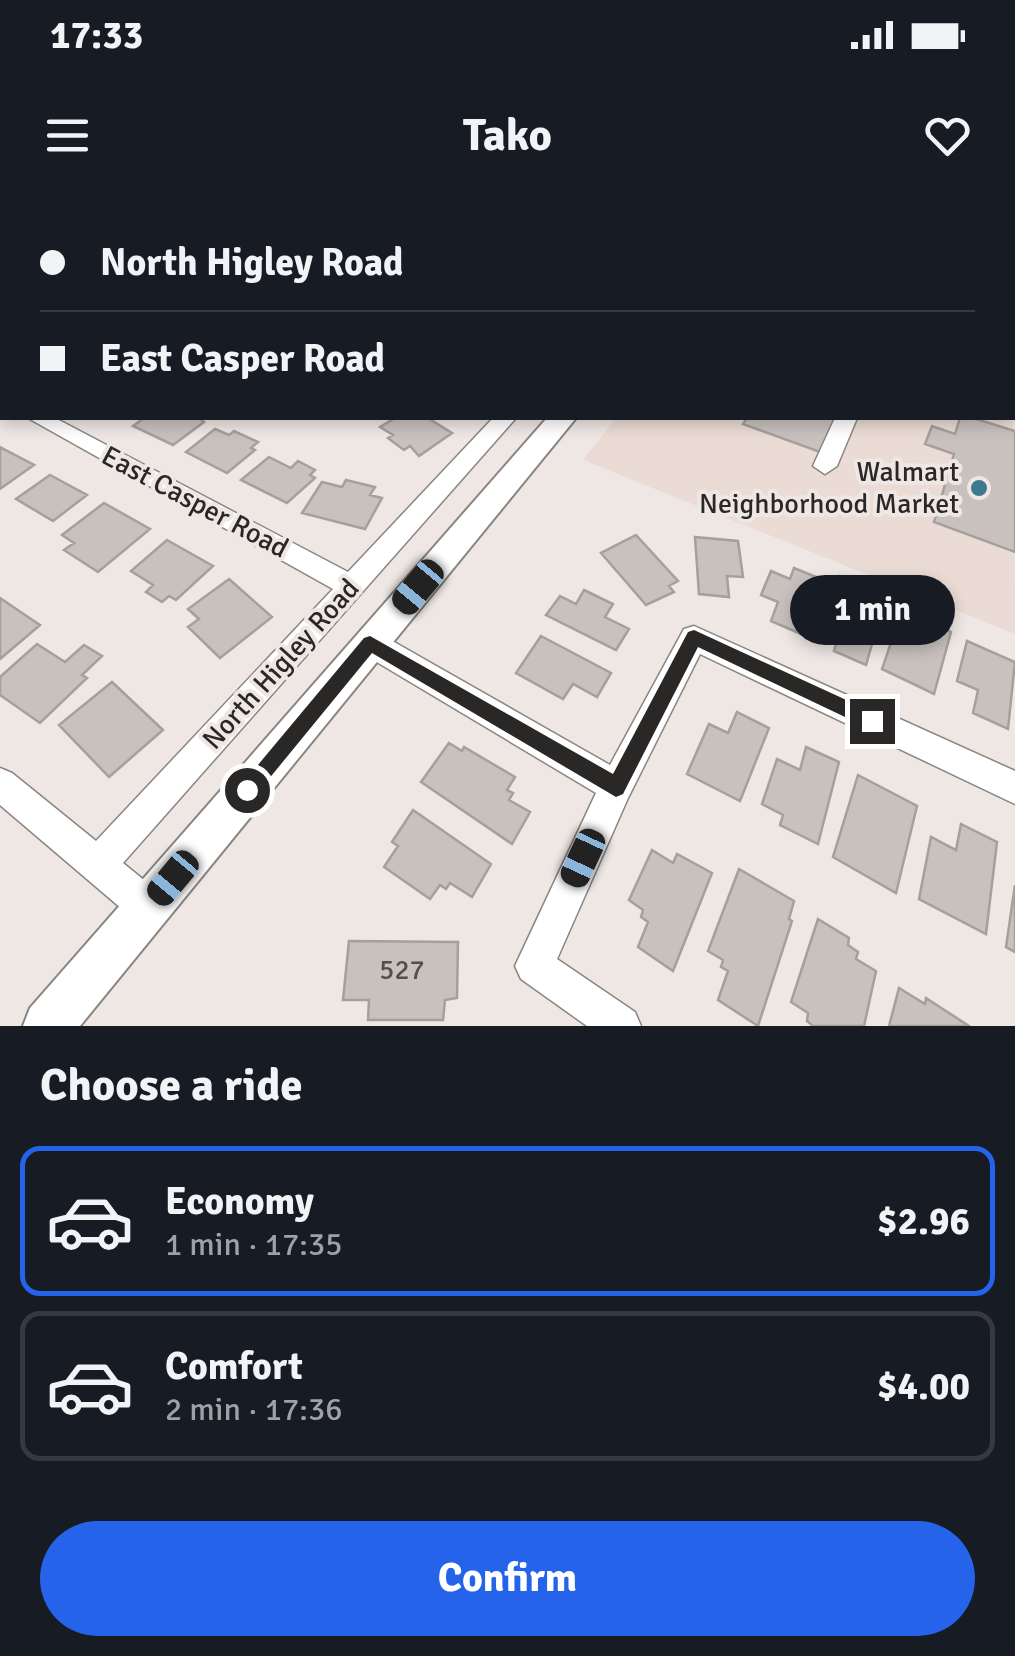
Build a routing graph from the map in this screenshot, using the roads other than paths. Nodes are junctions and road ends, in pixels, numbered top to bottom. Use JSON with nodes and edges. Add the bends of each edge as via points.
{"nodes":[{"id":1,"x":43,"y":420,"type":"edge"},
{"id":2,"x":503,"y":420,"type":"edge"},
{"id":3,"x":560,"y":420,"type":"edge"},
{"id":4,"x":845,"y":420,"type":"edge"},
{"id":5,"x":825,"y":466,"type":"dead end"},
{"id":6,"x":351,"y":586,"type":"junction"},
{"id":7,"x":370,"y":644,"type":"junction"},
{"id":8,"x":0,"y":784,"type":"edge"},
{"id":9,"x":616,"y":787,"type":"junction"},
{"id":10,"x":1015,"y":788,"type":"edge"},
{"id":11,"x":97,"y":866,"type":"junction"},
{"id":12,"x":148,"y":907,"type":"junction"},
{"id":13,"x":48,"y":1026,"type":"edge"},
{"id":14,"x":621,"y":1026,"type":"edge"}],
"edges":[{"from":1,"to":6,"type":"street","name":"East Casper Road"},
{"from":2,"to":6,"type":"street","name":"North Higley Road"},
{"from":3,"to":7,"type":"main road","name":"North Higley Road"},
{"from":4,"to":5,"type":"street"},
{"from":6,"to":11,"type":"street","name":"North Higley Road"},
{"from":7,"to":9,"type":"street"},
{"from":7,"to":12,"type":"main road","name":"North Higley Road"},
{"from":8,"to":11,"type":"street"},
{"from":9,"to":10,"type":"street","via":[[694,638]]},
{"from":9,"to":14,"type":"street","via":[[534,966]]},
{"from":11,"to":12,"type":"street"},
{"from":12,"to":13,"type":"main road","name":"North Higley Road"}]}
